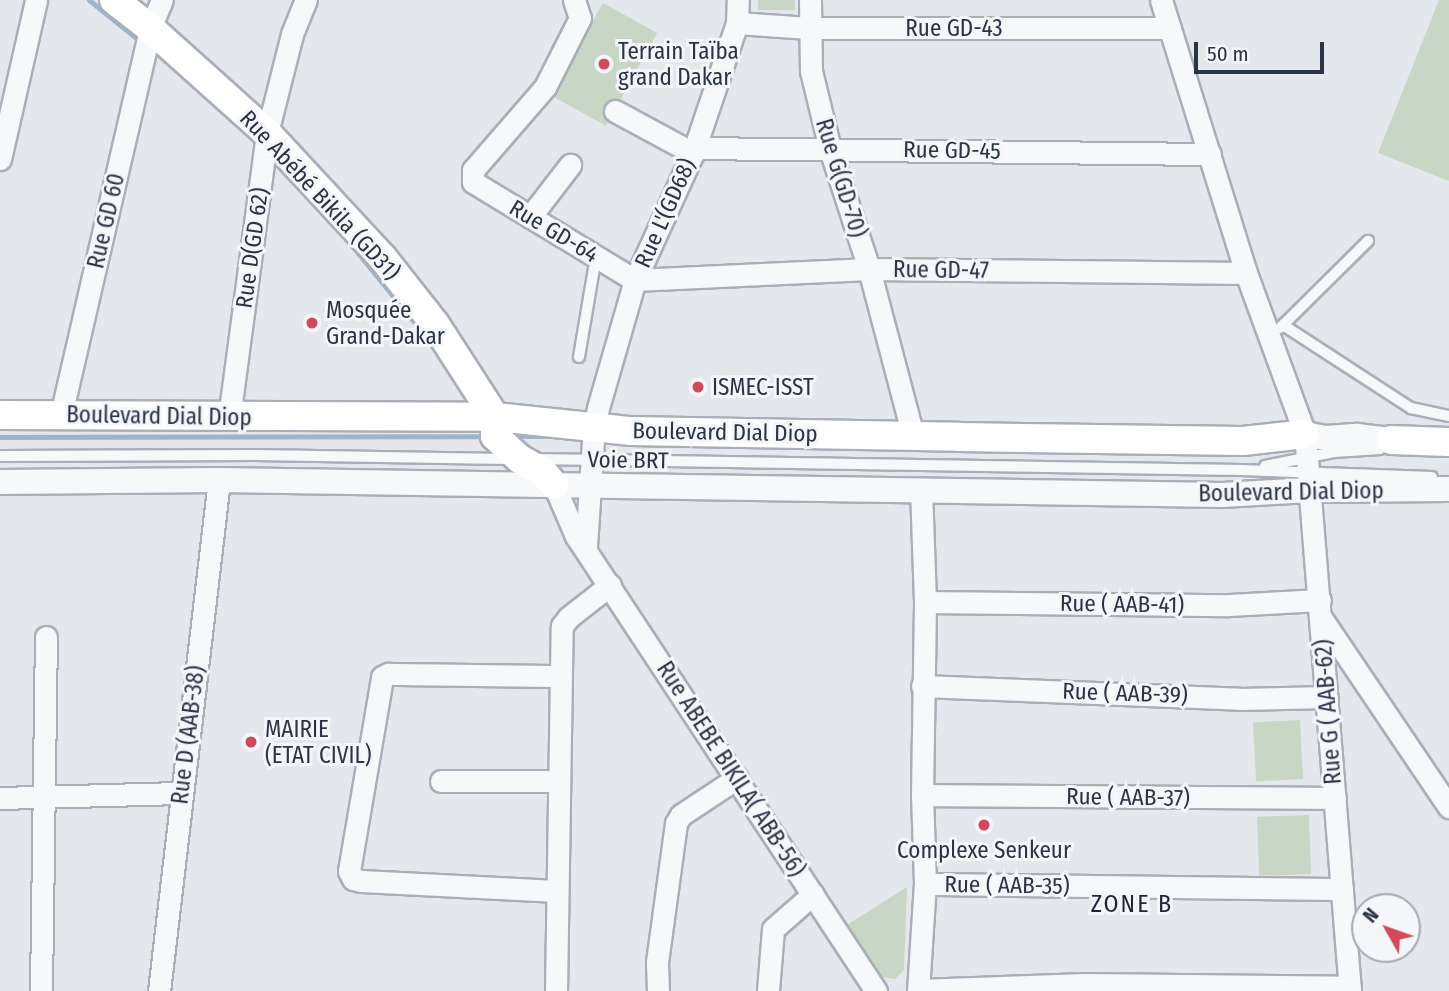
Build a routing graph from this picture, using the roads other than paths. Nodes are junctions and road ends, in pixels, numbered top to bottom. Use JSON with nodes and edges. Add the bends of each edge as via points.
{"nodes":[{"id":1,"x":36,"y":0,"type":"edge"},
{"id":2,"x":114,"y":0,"type":"edge"},
{"id":3,"x":162,"y":0,"type":"edge"},
{"id":4,"x":306,"y":0,"type":"edge"},
{"id":5,"x":574,"y":0,"type":"edge"},
{"id":6,"x":738,"y":0,"type":"edge"},
{"id":7,"x":810,"y":0,"type":"edge"},
{"id":8,"x":1161,"y":0,"type":"edge"},
{"id":9,"x":737,"y":23,"type":"junction"},
{"id":10,"x":150,"y":28,"type":"junction"},
{"id":11,"x":809,"y":28,"type":"junction"},
{"id":12,"x":1170,"y":28,"type":"junction"},
{"id":13,"x":615,"y":111,"type":"dead end"},
{"id":14,"x":267,"y":133,"type":"junction"},
{"id":15,"x":830,"y":149,"type":"junction"},
{"id":16,"x":693,"y":151,"type":"junction"},
{"id":17,"x":1210,"y":153,"type":"junction"},
{"id":18,"x":0,"y":159,"type":"edge"},
{"id":19,"x":570,"y":165,"type":"dead end"},
{"id":20,"x":530,"y":217,"type":"junction"},
{"id":21,"x":1368,"y":241,"type":"dead end"},
{"id":22,"x":596,"y":256,"type":"junction"},
{"id":23,"x":869,"y":269,"type":"junction"},
{"id":24,"x":1246,"y":274,"type":"junction"},
{"id":25,"x":635,"y":280,"type":"junction"},
{"id":26,"x":1277,"y":331,"type":"junction"},
{"id":27,"x":579,"y":357,"type":"dead end"},
{"id":28,"x":0,"y":415,"type":"edge"},
{"id":29,"x":61,"y":415,"type":"junction"},
{"id":30,"x":1449,"y":416,"type":"edge"},
{"id":31,"x":495,"y":417,"type":"junction"},
{"id":32,"x":229,"y":418,"type":"junction"},
{"id":33,"x":594,"y":427,"type":"junction"},
{"id":34,"x":914,"y":435,"type":"junction"},
{"id":35,"x":1391,"y":440,"type":"joint"},
{"id":36,"x":1449,"y":442,"type":"edge"},
{"id":37,"x":1449,"y":448,"type":"edge"},
{"id":38,"x":0,"y":455,"type":"edge"},
{"id":39,"x":520,"y":459,"type":"junction"},
{"id":40,"x":591,"y":459,"type":"junction"},
{"id":41,"x":1307,"y":464,"type":"junction"},
{"id":42,"x":1449,"y":478,"type":"edge"},
{"id":43,"x":219,"y":480,"type":"junction"},
{"id":44,"x":0,"y":482,"type":"edge"},
{"id":45,"x":590,"y":484,"type":"junction"},
{"id":46,"x":554,"y":485,"type":"junction"},
{"id":47,"x":921,"y":489,"type":"junction"},
{"id":48,"x":1449,"y":489,"type":"edge"},
{"id":49,"x":586,"y":547,"type":"junction"},
{"id":50,"x":610,"y":585,"type":"junction"},
{"id":51,"x":925,"y":602,"type":"junction"},
{"id":52,"x":1320,"y":609,"type":"junction"},
{"id":53,"x":46,"y":638,"type":"dead end"},
{"id":54,"x":561,"y":676,"type":"junction"},
{"id":55,"x":922,"y":686,"type":"junction"},
{"id":56,"x":1327,"y":697,"type":"junction"},
{"id":57,"x":737,"y":778,"type":"junction"},
{"id":58,"x":441,"y":781,"type":"dead end"},
{"id":59,"x":559,"y":781,"type":"junction"},
{"id":60,"x":180,"y":793,"type":"junction"},
{"id":61,"x":922,"y":794,"type":"junction"},
{"id":62,"x":43,"y":797,"type":"junction"},
{"id":63,"x":0,"y":798,"type":"edge"},
{"id":64,"x":1335,"y":798,"type":"junction"},
{"id":65,"x":1449,"y":807,"type":"edge"},
{"id":66,"x":925,"y":884,"type":"junction"},
{"id":67,"x":1342,"y":889,"type":"junction"},
{"id":68,"x":557,"y":891,"type":"junction"},
{"id":69,"x":813,"y":894,"type":"junction"},
{"id":70,"x":1268,"y":988,"type":"edge"},
{"id":71,"x":1350,"y":989,"type":"edge"},
{"id":72,"x":41,"y":991,"type":"edge"},
{"id":73,"x":159,"y":991,"type":"edge"},
{"id":74,"x":556,"y":991,"type":"edge"},
{"id":75,"x":658,"y":991,"type":"edge"},
{"id":76,"x":768,"y":991,"type":"edge"},
{"id":77,"x":876,"y":991,"type":"edge"},
{"id":78,"x":918,"y":991,"type":"edge"}],
"edges":[{"from":1,"to":18,"type":"street"},
{"from":2,"to":10,"type":"main road","name":"Rue Abébé Bikila (GD31)"},
{"from":3,"to":10,"type":"street","name":"Rue GD 60"},
{"from":4,"to":14,"type":"street","name":"Rue D(GD 62)","via":[[292,34]]},
{"from":5,"to":20,"type":"street","name":"Rue GD-64","via":[[580,18],[545,87],[472,170],[472,182]]},
{"from":6,"to":9,"type":"street","name":"Rue L'(GD68)"},
{"from":7,"to":11,"type":"street","name":"Rue G(GD-70)"},
{"from":8,"to":12,"type":"street","name":"Rue G ( AAB-62)"},
{"from":9,"to":11,"type":"street","name":"Rue GD-43"},
{"from":9,"to":16,"type":"street","name":"Rue L'(GD68)"},
{"from":10,"to":14,"type":"main road","name":"Rue Abébé Bikila (GD31)"},
{"from":10,"to":29,"type":"street","name":"Rue GD 60"},
{"from":11,"to":12,"type":"street","name":"Rue GD-43"},
{"from":11,"to":15,"type":"street","name":"Rue G(GD-70)","via":[[811,71]]},
{"from":12,"to":17,"type":"street","name":"Rue G ( AAB-62)"},
{"from":13,"to":16,"type":"street"},
{"from":14,"to":31,"type":"main road","name":"Rue Abébé Bikila (GD31)","via":[[382,257],[435,324]]},
{"from":14,"to":32,"type":"street","name":"Rue D(GD 62)"},
{"from":15,"to":16,"type":"street","name":"Rue GD-45"},
{"from":15,"to":17,"type":"street","name":"Rue GD-45"},
{"from":15,"to":23,"type":"street","name":"Rue G(GD-70)"},
{"from":16,"to":25,"type":"street","name":"Rue L'(GD68)"},
{"from":17,"to":24,"type":"street","name":"Rue G ( AAB-62)"},
{"from":19,"to":20,"type":"street"},
{"from":20,"to":22,"type":"street","name":"Rue GD-64"},
{"from":21,"to":26,"type":"lane"},
{"from":22,"to":25,"type":"street","name":"Rue GD-64"},
{"from":22,"to":27,"type":"lane"},
{"from":23,"to":24,"type":"street","name":"Rue GD-47"},
{"from":23,"to":25,"type":"street","name":"Rue GD-47"},
{"from":23,"to":34,"type":"street","name":"Rue G(GD-70)"},
{"from":24,"to":26,"type":"street","name":"Rue G ( AAB-62)"},
{"from":25,"to":33,"type":"street","name":"Rue L'(GD68)"},
{"from":26,"to":30,"type":"lane","via":[[1411,408]]},
{"from":26,"to":41,"type":"street","name":"Rue G ( AAB-62)"},
{"from":28,"to":29,"type":"main road","name":"Boulevard Dial Diop"},
{"from":29,"to":32,"type":"main road","name":"Boulevard Dial Diop"},
{"from":31,"to":32,"type":"main road","name":"Boulevard Dial Diop"},
{"from":31,"to":33,"type":"main road","name":"Boulevard Dial Diop"},
{"from":31,"to":39,"type":"main road","name":"Rue Abébé Bikila (GD31)","via":[[495,436]]},
{"from":33,"to":34,"type":"main road","name":"Boulevard Dial Diop"},
{"from":33,"to":40,"type":"street"},
{"from":34,"to":41,"type":"main road","name":"Boulevard Dial Diop","via":[[1243,441]]},
{"from":35,"to":36,"type":"main road","name":"Boulevard Dial Diop"},
{"from":35,"to":41,"type":"street","name":"Boulevard Dial Diop","via":[[1326,438]]},
{"from":37,"to":41,"type":"lane","name":"Voie BRT","via":[[1357,449]]},
{"from":38,"to":39,"type":"lane","name":"Voie BRT"},
{"from":39,"to":40,"type":"lane","name":"Voie BRT"},
{"from":39,"to":46,"type":"main road","name":"Rue Abébé Bikila (GD31)","via":[[542,471]]},
{"from":40,"to":41,"type":"lane","name":"Voie BRT","via":[[1241,470]]},
{"from":40,"to":45,"type":"street"},
{"from":41,"to":42,"type":"lane","name":"Voie BRT"},
{"from":41,"to":47,"type":"street","name":"Boulevard Dial Diop","via":[[1223,495]]},
{"from":41,"to":48,"type":"street","name":"Boulevard Dial Diop"},
{"from":41,"to":52,"type":"street","name":"Rue G ( AAB-62)"},
{"from":43,"to":44,"type":"street","name":"Boulevard Dial Diop"},
{"from":43,"to":46,"type":"street","name":"Boulevard Dial Diop"},
{"from":43,"to":60,"type":"street","name":"Rue D (AAB-38)"},
{"from":45,"to":46,"type":"street","name":"Boulevard Dial Diop"},
{"from":45,"to":47,"type":"street","name":"Boulevard Dial Diop"},
{"from":45,"to":49,"type":"street"},
{"from":46,"to":49,"type":"street","name":"Rue ABEBE BIKILA( ABB-56)","via":[[576,536]]},
{"from":47,"to":51,"type":"street"},
{"from":49,"to":50,"type":"street","name":"Rue ABEBE BIKILA( ABB-56)"},
{"from":50,"to":54,"type":"street","via":[[565,621]]},
{"from":50,"to":57,"type":"street","name":"Rue ABEBE BIKILA( ABB-56)"},
{"from":51,"to":52,"type":"street","name":"Rue ( AAB-41)"},
{"from":51,"to":55,"type":"street"},
{"from":52,"to":56,"type":"street","name":"Rue G ( AAB-62)"},
{"from":52,"to":65,"type":"street"},
{"from":53,"to":62,"type":"street"},
{"from":54,"to":59,"type":"street"},
{"from":54,"to":68,"type":"street","via":[[382,677],[349,872],[361,881]]},
{"from":55,"to":56,"type":"street","name":"Rue ( AAB-39)","via":[[1240,699]]},
{"from":55,"to":61,"type":"street"},
{"from":56,"to":64,"type":"street","name":"Rue G ( AAB-62)"},
{"from":57,"to":69,"type":"street","name":"Rue ABEBE BIKILA( ABB-56)"},
{"from":57,"to":75,"type":"street","via":[[676,823],[657,962]]},
{"from":58,"to":59,"type":"street"},
{"from":59,"to":68,"type":"street"},
{"from":60,"to":62,"type":"street"},
{"from":60,"to":73,"type":"street","name":"Rue D (AAB-38)"},
{"from":61,"to":64,"type":"street","name":"Rue ( AAB-37)"},
{"from":61,"to":66,"type":"street"},
{"from":62,"to":63,"type":"street"},
{"from":62,"to":72,"type":"street"},
{"from":64,"to":67,"type":"street","name":"Rue G ( AAB-62)"},
{"from":66,"to":67,"type":"street","name":"Rue ( AAB-35)"},
{"from":66,"to":78,"type":"street"},
{"from":67,"to":71,"type":"street","name":"Rue G ( AAB-62)"},
{"from":68,"to":74,"type":"street"},
{"from":69,"to":76,"type":"street","via":[[773,929]]},
{"from":69,"to":77,"type":"street","name":"Rue ABEBE BIKILA( ABB-56)"},
{"from":70,"to":71,"type":"street"},
{"from":70,"to":78,"type":"street","via":[[1085,984]]}]}
